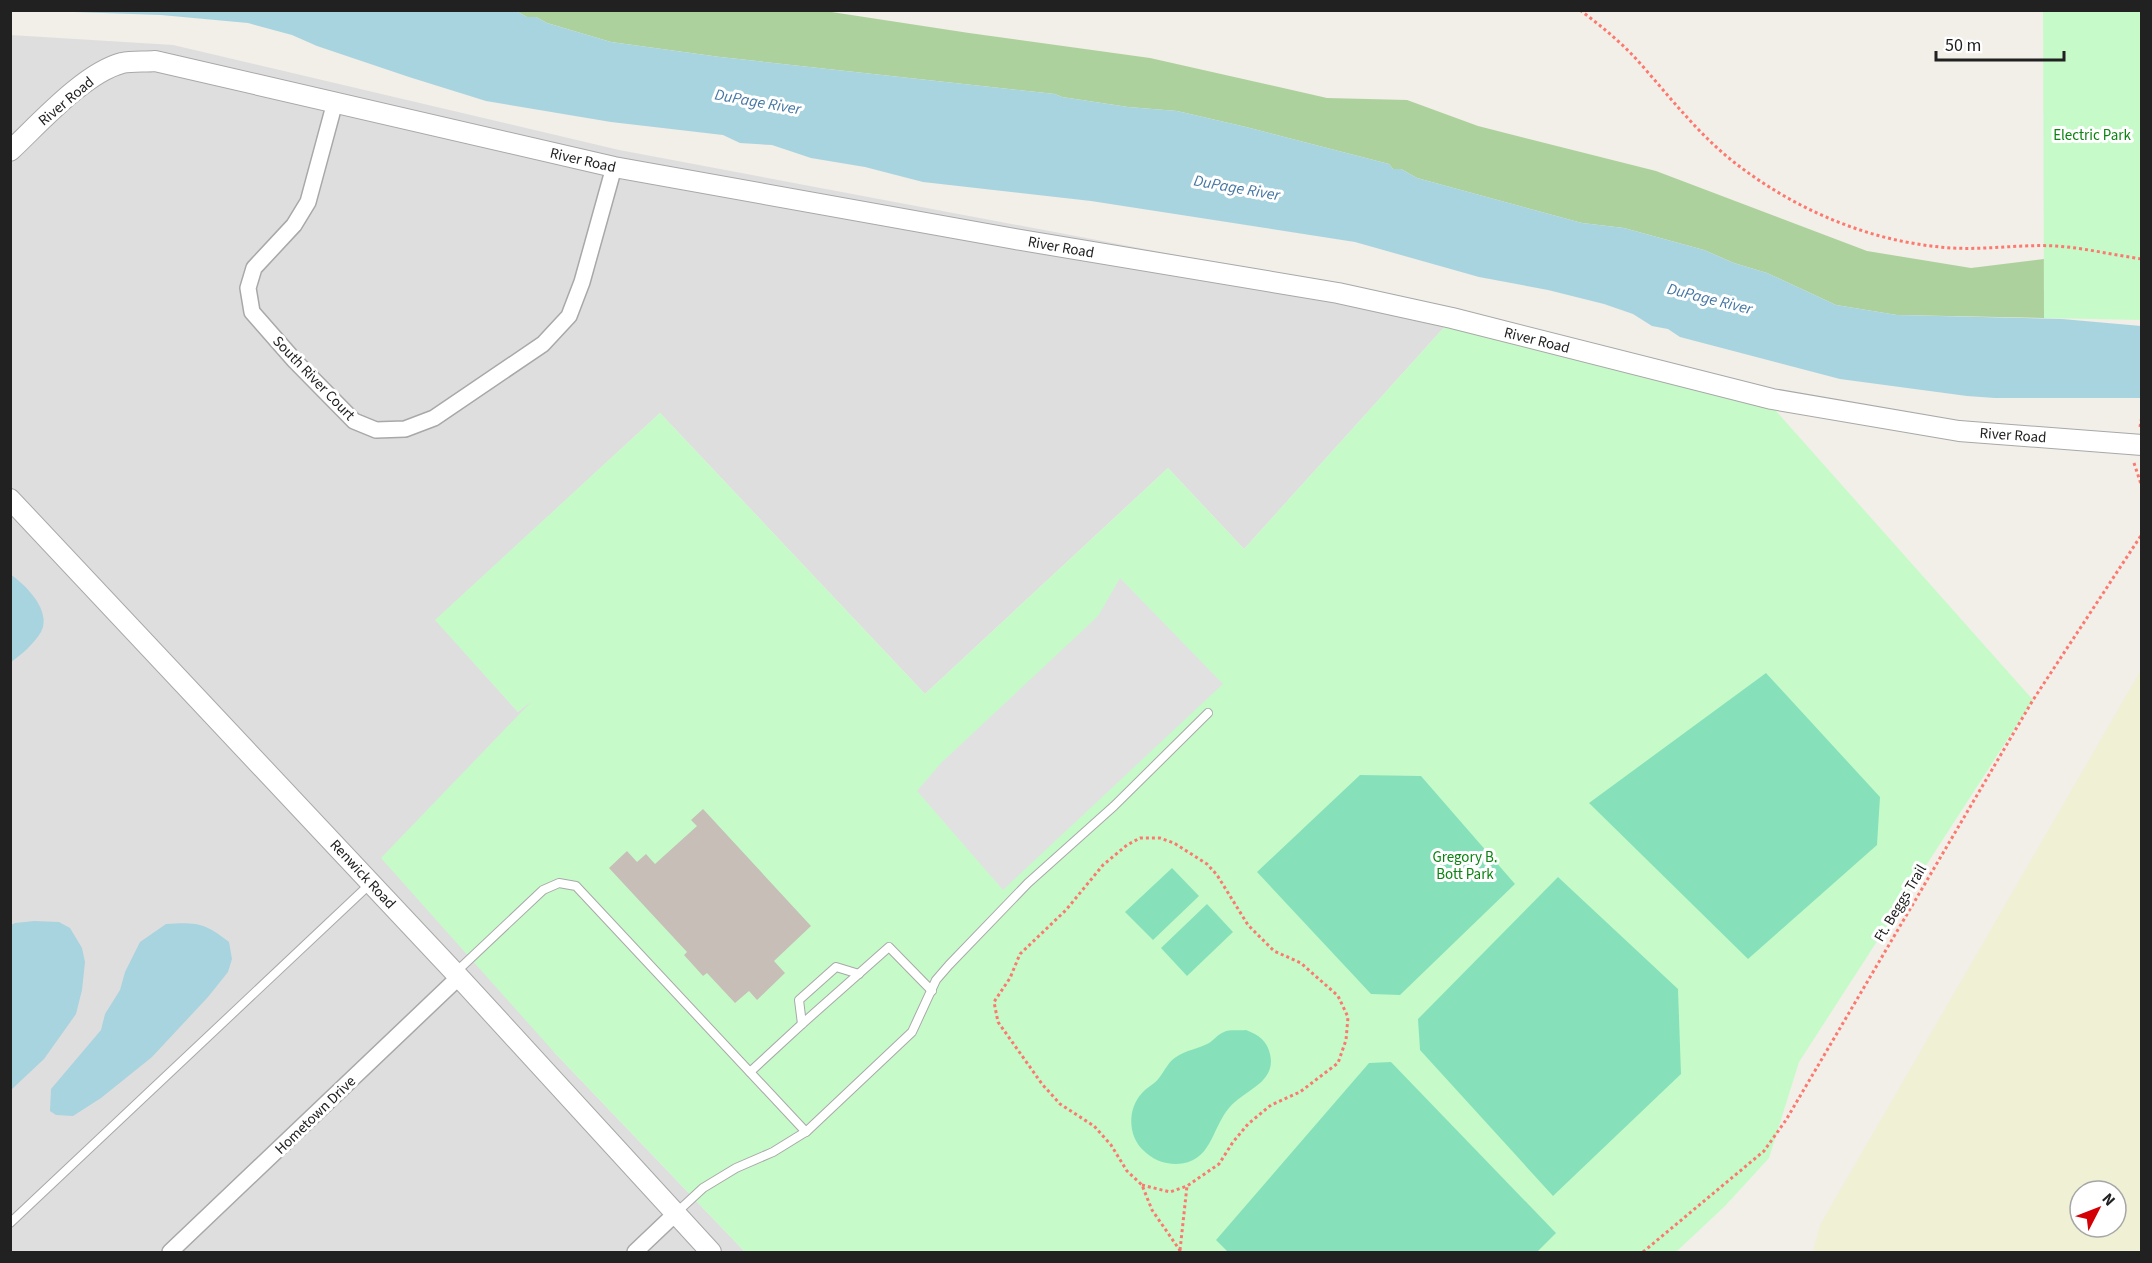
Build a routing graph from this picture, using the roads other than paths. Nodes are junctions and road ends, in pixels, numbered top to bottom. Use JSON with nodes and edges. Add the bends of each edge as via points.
{"nodes":[{"id":1,"x":335,"y":102,"type":"junction"},
{"id":2,"x":10,"y":151,"type":"edge"},
{"id":3,"x":614,"y":167,"type":"junction"},
{"id":4,"x":2139,"y":445,"type":"edge"},
{"id":5,"x":10,"y":499,"type":"edge"},
{"id":6,"x":1208,"y":713,"type":"dead end"},
{"id":7,"x":371,"y":883,"type":"junction"},
{"id":8,"x":858,"y":974,"type":"junction"},
{"id":9,"x":457,"y":975,"type":"junction"},
{"id":10,"x":932,"y":991,"type":"junction"},
{"id":11,"x":802,"y":1024,"type":"junction"},
{"id":12,"x":750,"y":1072,"type":"junction"},
{"id":13,"x":806,"y":1132,"type":"junction"},
{"id":14,"x":675,"y":1214,"type":"junction"},
{"id":15,"x":10,"y":1223,"type":"edge"},
{"id":16,"x":170,"y":1252,"type":"edge"},
{"id":17,"x":635,"y":1252,"type":"edge"},
{"id":18,"x":711,"y":1252,"type":"edge"}],
"edges":[{"from":1,"to":2,"type":"street","name":"River Road","via":[[155,61],[123,63],[93,77]]},
{"from":1,"to":3,"type":"street","name":"River Road"},
{"from":1,"to":3,"type":"street","name":"South River Court","via":[[308,202],[294,225],[254,268],[248,288],[252,312],[295,362],[354,421],[376,430],[405,429],[434,418],[543,344],[569,316]]},
{"from":3,"to":4,"type":"street","name":"River Road","via":[[1338,293],[1772,399],[1959,431]]},
{"from":5,"to":7,"type":"street","name":"Renwick Road"},
{"from":6,"to":10,"type":"lane","via":[[1114,806],[1028,883],[949,964]]},
{"from":7,"to":9,"type":"street","name":"Renwick Road"},
{"from":7,"to":15,"type":"lane"},
{"from":8,"to":10,"type":"lane","via":[[890,947]]},
{"from":8,"to":11,"type":"lane"},
{"from":8,"to":11,"type":"lane","via":[[836,967],[800,1000]]},
{"from":9,"to":12,"type":"lane","via":[[543,891],[559,883],[576,886]]},
{"from":9,"to":14,"type":"street","name":"Renwick Road"},
{"from":9,"to":16,"type":"street","name":"Hometown Drive"},
{"from":10,"to":13,"type":"lane","via":[[912,1032]]},
{"from":11,"to":12,"type":"lane"},
{"from":12,"to":13,"type":"lane"},
{"from":13,"to":14,"type":"lane","via":[[703,1188]]},
{"from":14,"to":17,"type":"street"},
{"from":14,"to":18,"type":"street","name":"Renwick Road"}]}
